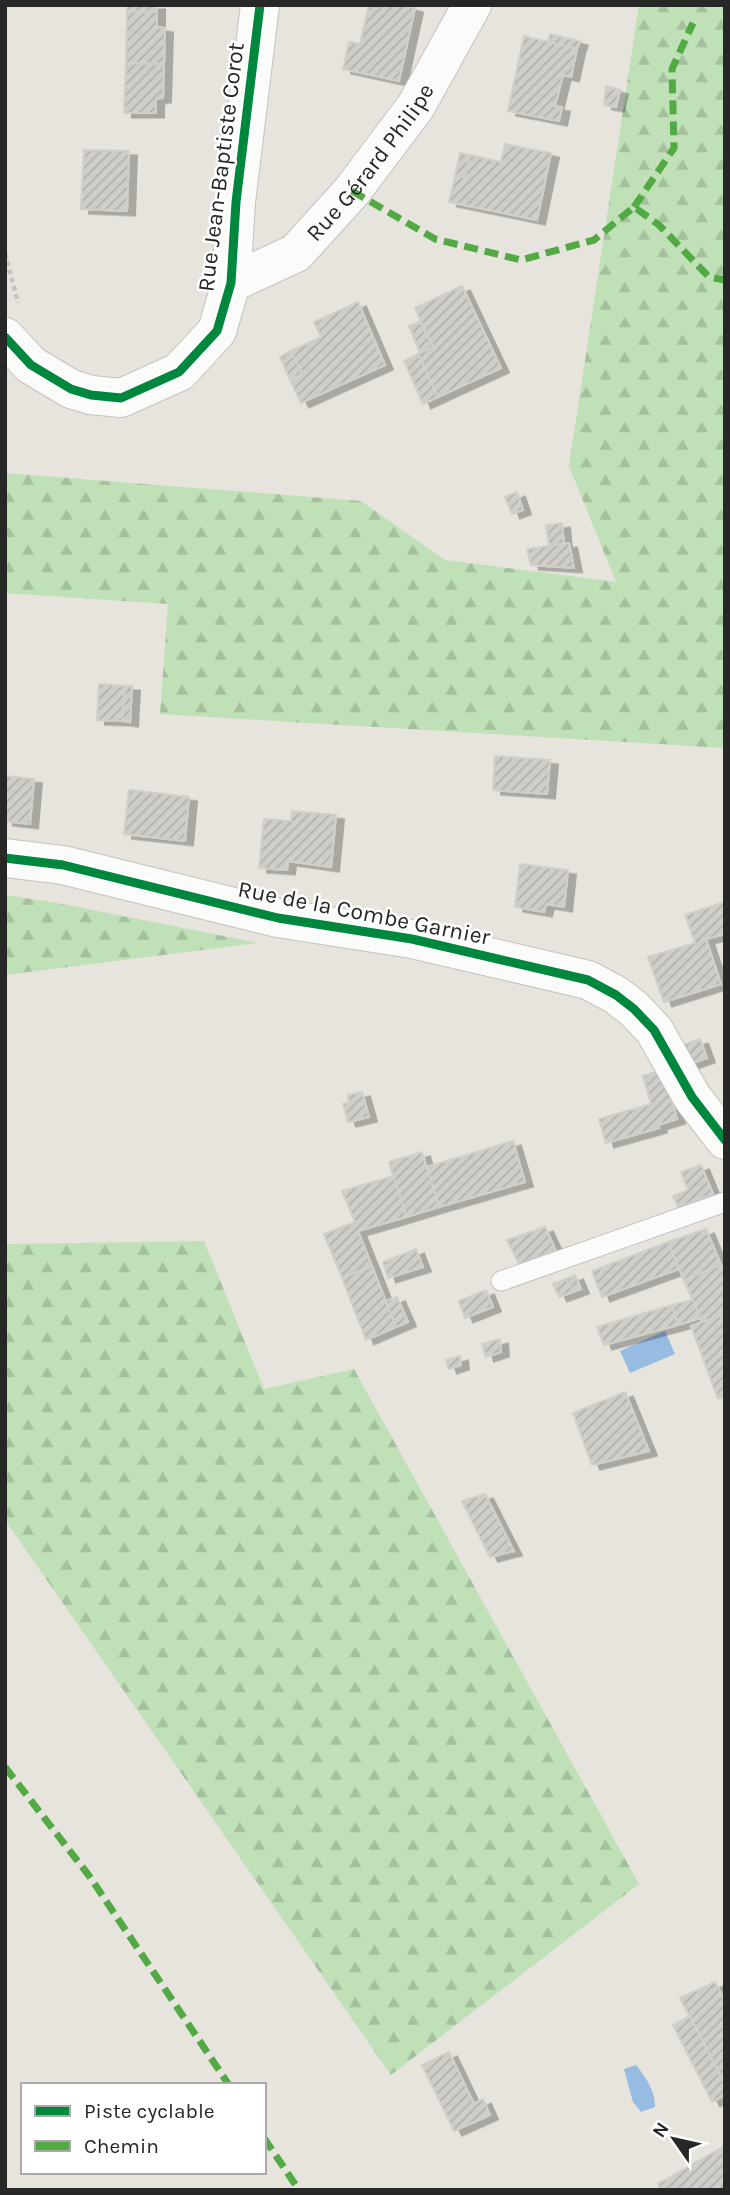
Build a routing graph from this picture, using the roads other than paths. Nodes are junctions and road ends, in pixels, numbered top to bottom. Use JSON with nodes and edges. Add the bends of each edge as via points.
{"nodes":[{"id":1,"x":260,"y":5,"type":"edge"},
{"id":2,"x":472,"y":5,"type":"edge"},
{"id":3,"x":231,"y":283,"type":"junction"},
{"id":4,"x":12,"y":321,"type":"edge"},
{"id":5,"x":5,"y":858,"type":"edge"},
{"id":6,"x":725,"y":1140,"type":"edge"},
{"id":7,"x":725,"y":1202,"type":"edge"},
{"id":8,"x":500,"y":1281,"type":"dead end"}],
"edges":[{"from":1,"to":3,"type":"street","name":"Rue Jean-Baptiste Corot"},
{"from":2,"to":3,"type":"street","name":"Rue Gérard Philipe","via":[[415,106],[352,191],[296,253]]},
{"from":3,"to":4,"type":"street","name":"Rue Jean-Baptiste Corot","via":[[217,331],[179,372],[121,398],[71,389],[31,365]]},
{"from":5,"to":6,"type":"street","name":"Rue de la Combe Garnier","via":[[63,866],[278,918],[412,939],[588,981],[616,995],[654,1030],[692,1097]]},
{"from":7,"to":8,"type":"lane"}]}
